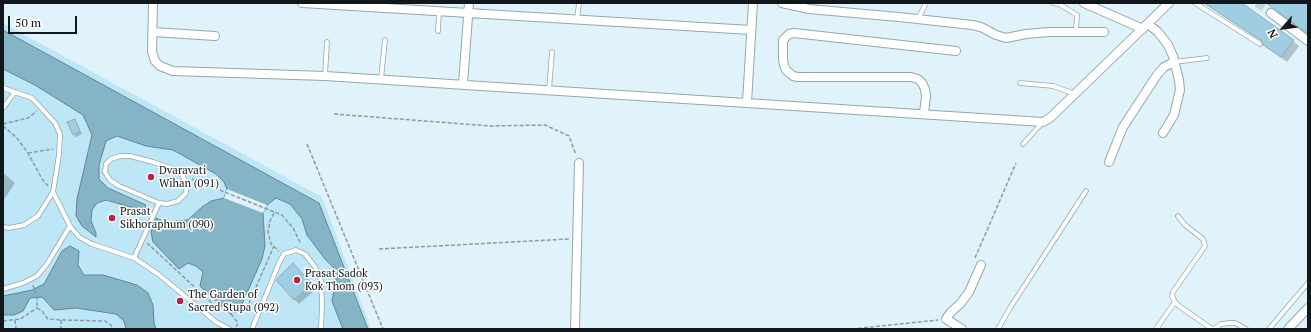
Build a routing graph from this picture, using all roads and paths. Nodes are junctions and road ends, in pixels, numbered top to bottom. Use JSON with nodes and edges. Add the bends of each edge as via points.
{"nodes":[{"id":1,"x":153,"y":3,"type":"edge"},
{"id":2,"x":302,"y":3,"type":"edge"},
{"id":3,"x":469,"y":3,"type":"edge"},
{"id":4,"x":579,"y":3,"type":"edge"},
{"id":5,"x":752,"y":3,"type":"edge"},
{"id":6,"x":782,"y":3,"type":"edge"},
{"id":7,"x":926,"y":3,"type":"edge"},
{"id":8,"x":1054,"y":3,"type":"edge"},
{"id":9,"x":1084,"y":3,"type":"edge"},
{"id":10,"x":1169,"y":3,"type":"edge"},
{"id":11,"x":1195,"y":3,"type":"edge"},
{"id":12,"x":318,"y":4,"type":"edge"},
{"id":13,"x":439,"y":11,"type":"junction"},
{"id":14,"x":468,"y":13,"type":"junction"},
{"id":15,"x":1271,"y":13,"type":"tunnel mouth"},
{"id":16,"x":577,"y":19,"type":"junction"},
{"id":17,"x":918,"y":19,"type":"junction"},
{"id":18,"x":1143,"y":29,"type":"junction"},
{"id":19,"x":751,"y":30,"type":"junction"},
{"id":20,"x":438,"y":31,"type":"dead end"},
{"id":21,"x":153,"y":32,"type":"junction"},
{"id":22,"x":1076,"y":32,"type":"junction"},
{"id":23,"x":1104,"y":32,"type":"dead end"},
{"id":24,"x":215,"y":36,"type":"dead end"},
{"id":25,"x":385,"y":40,"type":"dead end"},
{"id":26,"x":1308,"y":41,"type":"edge"},
{"id":27,"x":327,"y":42,"type":"dead end"},
{"id":28,"x":1260,"y":44,"type":"dead end"},
{"id":29,"x":956,"y":51,"type":"dead end"},
{"id":30,"x":552,"y":52,"type":"dead end"},
{"id":31,"x":1207,"y":58,"type":"dead end"},
{"id":32,"x":1174,"y":59,"type":"junction"},
{"id":33,"x":325,"y":76,"type":"junction"},
{"id":34,"x":381,"y":79,"type":"junction"},
{"id":35,"x":1020,"y":83,"type":"dead end"},
{"id":36,"x":463,"y":84,"type":"junction"},
{"id":37,"x":3,"y":88,"type":"edge"},
{"id":38,"x":549,"y":90,"type":"junction"},
{"id":39,"x":15,"y":92,"type":"junction"},
{"id":40,"x":1075,"y":94,"type":"junction"},
{"id":41,"x":747,"y":102,"type":"junction"},
{"id":42,"x":3,"y":108,"type":"edge"},
{"id":43,"x":41,"y":108,"type":"junction"},
{"id":44,"x":924,"y":113,"type":"junction"},
{"id":45,"x":334,"y":114,"type":"dead end"},
{"id":46,"x":1043,"y":122,"type":"junction"},
{"id":47,"x":3,"y":125,"type":"edge"},
{"id":48,"x":1163,"y":133,"type":"dead end"},
{"id":49,"x":307,"y":144,"type":"dead end"},
{"id":50,"x":1023,"y":144,"type":"dead end"},
{"id":51,"x":59,"y":148,"type":"junction"},
{"id":52,"x":28,"y":153,"type":"junction"},
{"id":53,"x":1109,"y":162,"type":"dead end"},
{"id":54,"x":579,"y":163,"type":"joint"},
{"id":55,"x":1016,"y":163,"type":"dead end"},
{"id":56,"x":182,"y":175,"type":"junction"},
{"id":57,"x":1086,"y":191,"type":"dead end"},
{"id":58,"x":53,"y":192,"type":"junction"},
{"id":59,"x":159,"y":203,"type":"junction"},
{"id":60,"x":274,"y":212,"type":"junction"},
{"id":61,"x":1178,"y":216,"type":"dead end"},
{"id":62,"x":70,"y":226,"type":"junction"},
{"id":63,"x":3,"y":228,"type":"edge"},
{"id":64,"x":577,"y":238,"type":"junction"},
{"id":65,"x":143,"y":239,"type":"junction"},
{"id":66,"x":274,"y":246,"type":"junction"},
{"id":67,"x":379,"y":249,"type":"dead end"},
{"id":68,"x":305,"y":254,"type":"junction"},
{"id":69,"x":284,"y":255,"type":"junction"},
{"id":70,"x":134,"y":258,"type":"junction"},
{"id":71,"x":979,"y":269,"type":"joint"},
{"id":72,"x":1308,"y":283,"type":"edge"},
{"id":73,"x":3,"y":289,"type":"edge"},
{"id":74,"x":35,"y":290,"type":"dead end"},
{"id":75,"x":1174,"y":302,"type":"junction"},
{"id":76,"x":37,"y":308,"type":"junction"},
{"id":77,"x":1308,"y":308,"type":"edge"},
{"id":78,"x":231,"y":314,"type":"junction"},
{"id":79,"x":946,"y":319,"type":"junction"},
{"id":80,"x":15,"y":320,"type":"junction"},
{"id":81,"x":61,"y":320,"type":"junction"},
{"id":82,"x":3,"y":321,"type":"edge"},
{"id":83,"x":16,"y":329,"type":"edge"},
{"id":84,"x":61,"y":329,"type":"edge"},
{"id":85,"x":113,"y":329,"type":"edge"},
{"id":86,"x":229,"y":329,"type":"edge"},
{"id":87,"x":235,"y":329,"type":"edge"},
{"id":88,"x":252,"y":329,"type":"edge"},
{"id":89,"x":321,"y":329,"type":"edge"},
{"id":90,"x":383,"y":329,"type":"edge"},
{"id":91,"x":575,"y":329,"type":"edge"},
{"id":92,"x":852,"y":329,"type":"edge"},
{"id":93,"x":962,"y":329,"type":"edge"},
{"id":94,"x":998,"y":329,"type":"edge"},
{"id":95,"x":1156,"y":329,"type":"edge"},
{"id":96,"x":1213,"y":329,"type":"edge"},
{"id":97,"x":1246,"y":329,"type":"edge"},
{"id":98,"x":1269,"y":329,"type":"edge"},
{"id":99,"x":1288,"y":329,"type":"edge"}],
"edges":[{"from":1,"to":21,"type":"street"},
{"from":2,"to":12,"type":"street"},
{"from":3,"to":14,"type":"street"},
{"from":4,"to":16,"type":"lane"},
{"from":5,"to":19,"type":"street"},
{"from":6,"to":17,"type":"street","via":[[809,9]]},
{"from":7,"to":17,"type":"lane"},
{"from":8,"to":22,"type":"lane","via":[[1077,15]]},
{"from":9,"to":18,"type":"street"},
{"from":10,"to":18,"type":"street"},
{"from":11,"to":28,"type":"lane"},
{"from":12,"to":13,"type":"street"},
{"from":13,"to":14,"type":"street"},
{"from":13,"to":20,"type":"lane"},
{"from":14,"to":16,"type":"street"},
{"from":14,"to":36,"type":"street"},
{"from":15,"to":26,"type":"street"},
{"from":16,"to":19,"type":"street"},
{"from":17,"to":22,"type":"street","via":[[972,24],[1006,38],[1038,33]]},
{"from":18,"to":32,"type":"street","via":[[1158,32]]},
{"from":18,"to":40,"type":"street"},
{"from":19,"to":41,"type":"street"},
{"from":21,"to":24,"type":"street"},
{"from":21,"to":33,"type":"street","via":[[152,51],[155,61],[173,71]]},
{"from":22,"to":23,"type":"street"},
{"from":25,"to":34,"type":"lane"},
{"from":27,"to":33,"type":"lane"},
{"from":29,"to":44,"type":"street","via":[[794,33],[783,40],[784,65],[793,76],[918,79],[925,89]]},
{"from":30,"to":38,"type":"lane"},
{"from":31,"to":32,"type":"lane"},
{"from":32,"to":48,"type":"street","via":[[1179,80],[1178,99],[1174,114]]},
{"from":32,"to":53,"type":"street","via":[[1156,75],[1124,127]]},
{"from":33,"to":34,"type":"street"},
{"from":34,"to":36,"type":"street"},
{"from":35,"to":40,"type":"lane","via":[[1053,86]]},
{"from":36,"to":38,"type":"street"},
{"from":37,"to":39,"type":"lane"},
{"from":38,"to":41,"type":"street"},
{"from":39,"to":42,"type":"lane"},
{"from":39,"to":43,"type":"lane","via":[[32,98]]},
{"from":40,"to":46,"type":"street"},
{"from":41,"to":44,"type":"street"},
{"from":43,"to":47,"type":"path","via":[[28,118]]},
{"from":43,"to":51,"type":"lane","via":[[55,123],[60,134]]},
{"from":44,"to":46,"type":"street"},
{"from":45,"to":54,"type":"path","via":[[490,126],[546,125],[569,136]]},
{"from":46,"to":50,"type":"lane"},
{"from":47,"to":52,"type":"path"},
{"from":49,"to":90,"type":"path"},
{"from":51,"to":52,"type":"path"},
{"from":51,"to":58,"type":"lane"},
{"from":52,"to":58,"type":"path","via":[[42,179]]},
{"from":54,"to":64,"type":"street"},
{"from":55,"to":71,"type":"path","via":[[973,262]]},
{"from":56,"to":59,"type":"lane","via":[[187,184],[186,193],[178,200],[167,204]]},
{"from":56,"to":59,"type":"lane","via":[[173,169],[130,156],[120,156],[106,164],[110,180]]},
{"from":56,"to":60,"type":"path"},
{"from":57,"to":94,"type":"lane"},
{"from":58,"to":62,"type":"lane"},
{"from":58,"to":63,"type":"lane","via":[[38,216],[24,225]]},
{"from":59,"to":65,"type":"lane"},
{"from":60,"to":66,"type":"path","via":[[268,232]]},
{"from":60,"to":68,"type":"path","via":[[282,215],[293,228]]},
{"from":61,"to":75,"type":"lane","via":[[1203,239],[1205,246],[1172,292]]},
{"from":62,"to":70,"type":"lane","via":[[79,237],[92,244]]},
{"from":62,"to":73,"type":"lane","via":[[48,264],[37,276]]},
{"from":64,"to":67,"type":"path"},
{"from":64,"to":91,"type":"street"},
{"from":65,"to":70,"type":"lane"},
{"from":65,"to":78,"type":"path","via":[[215,306]]},
{"from":66,"to":69,"type":"path"},
{"from":66,"to":78,"type":"path","via":[[247,308]]},
{"from":68,"to":69,"type":"lane","via":[[296,250]]},
{"from":68,"to":89,"type":"lane","via":[[321,281]]},
{"from":69,"to":88,"type":"lane"},
{"from":70,"to":86,"type":"lane","via":[[158,274],[216,322]]},
{"from":71,"to":79,"type":"street","via":[[969,292]]},
{"from":72,"to":98,"type":"lane"},
{"from":74,"to":76,"type":"path"},
{"from":75,"to":95,"type":"lane"},
{"from":75,"to":96,"type":"lane"},
{"from":76,"to":80,"type":"path"},
{"from":76,"to":81,"type":"path","via":[[48,319]]},
{"from":77,"to":99,"type":"street"},
{"from":78,"to":87,"type":"path","via":[[238,323]]},
{"from":79,"to":92,"type":"path"},
{"from":79,"to":93,"type":"street"},
{"from":80,"to":82,"type":"path"},
{"from":80,"to":83,"type":"path"},
{"from":81,"to":84,"type":"path"},
{"from":81,"to":85,"type":"path","via":[[105,321]]},
{"from":96,"to":97,"type":"lane","via":[[1221,324],[1235,323]]}]}
